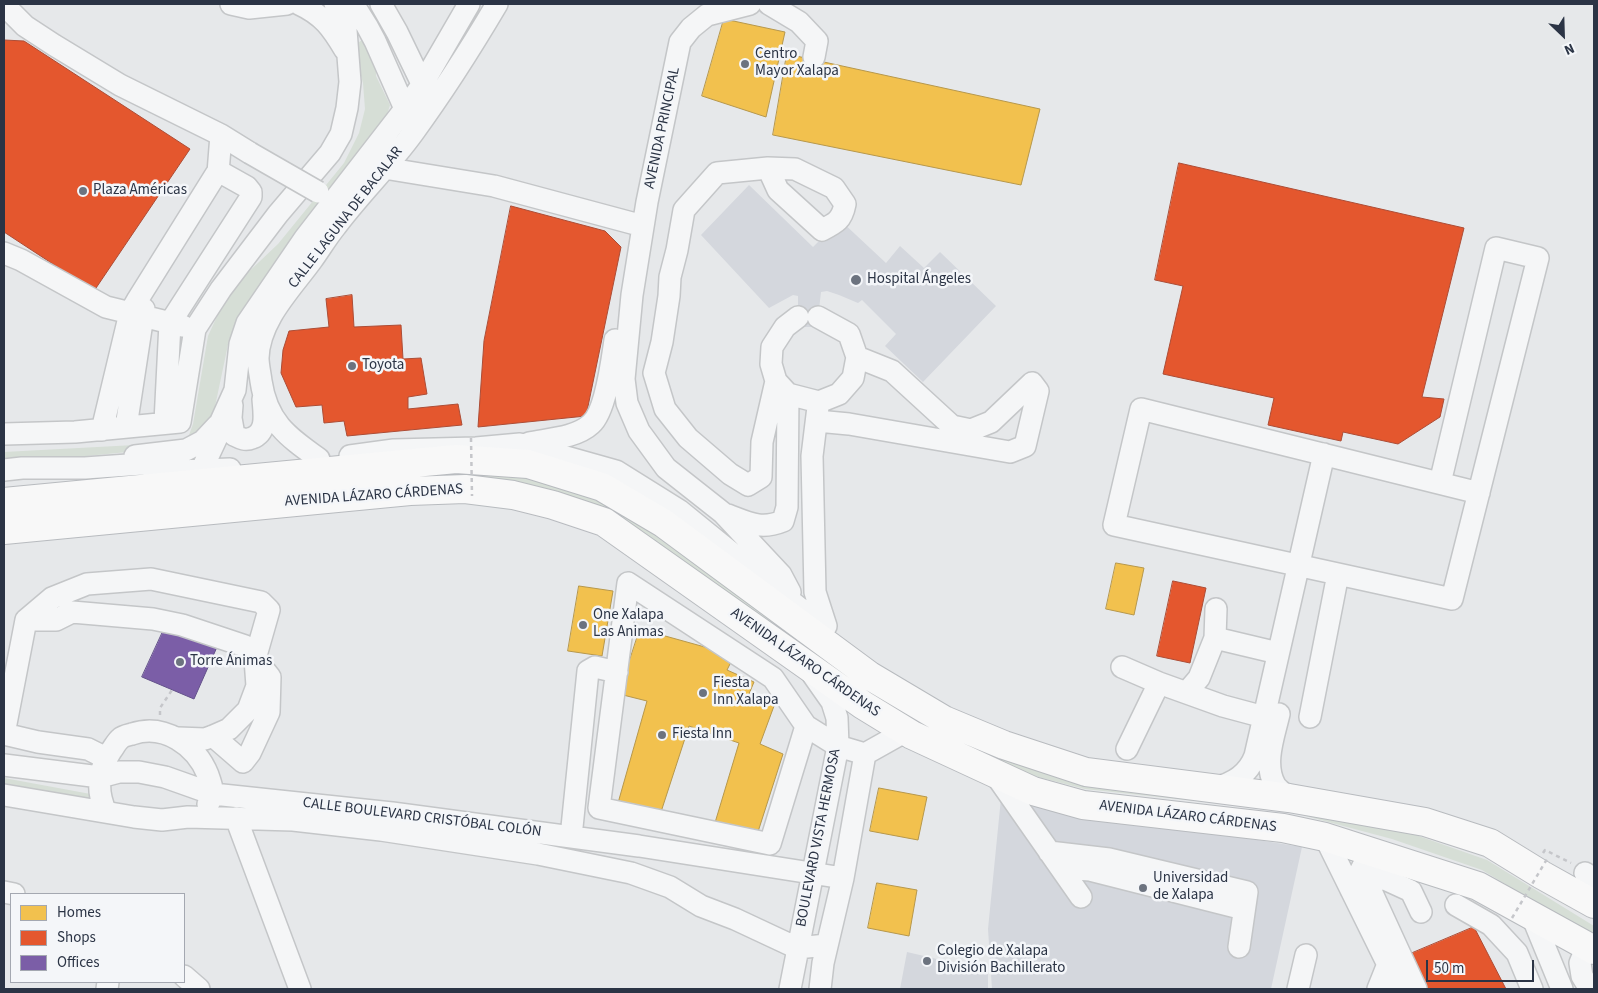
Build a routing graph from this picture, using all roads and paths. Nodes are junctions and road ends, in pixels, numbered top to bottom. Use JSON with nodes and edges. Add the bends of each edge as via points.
{"nodes":[{"id":1,"x":231,"y":4,"type":"edge"},
{"id":2,"x":287,"y":4,"type":"edge"},
{"id":3,"x":299,"y":4,"type":"edge"},
{"id":4,"x":336,"y":4,"type":"edge"},
{"id":5,"x":345,"y":4,"type":"edge"},
{"id":6,"x":381,"y":4,"type":"edge"},
{"id":7,"x":750,"y":4,"type":"edge"},
{"id":8,"x":769,"y":4,"type":"edge"},
{"id":9,"x":469,"y":5,"type":"edge"},
{"id":10,"x":4,"y":6,"type":"edge"},
{"id":11,"x":494,"y":10,"type":"edge"},
{"id":12,"x":357,"y":28,"type":"junction"},
{"id":13,"x":347,"y":55,"type":"junction"},
{"id":14,"x":814,"y":57,"type":"dead end"},
{"id":15,"x":422,"y":85,"type":"junction"},
{"id":16,"x":433,"y":105,"type":"junction"},
{"id":17,"x":405,"y":109,"type":"junction"},
{"id":18,"x":414,"y":131,"type":"junction"},
{"id":19,"x":222,"y":135,"type":"junction"},
{"id":20,"x":384,"y":168,"type":"junction"},
{"id":21,"x":768,"y":168,"type":"dead end"},
{"id":22,"x":218,"y":173,"type":"junction"},
{"id":23,"x":325,"y":197,"type":"junction"},
{"id":24,"x":643,"y":226,"type":"junction"},
{"id":25,"x":4,"y":253,"type":"edge"},
{"id":26,"x":632,"y":295,"type":"junction"},
{"id":27,"x":139,"y":308,"type":"junction"},
{"id":28,"x":167,"y":322,"type":"junction"},
{"id":29,"x":195,"y":330,"type":"junction"},
{"id":30,"x":857,"y":357,"type":"junction"},
{"id":31,"x":782,"y":388,"type":"junction"},
{"id":32,"x":235,"y":390,"type":"junction"},
{"id":33,"x":263,"y":397,"type":"junction"},
{"id":34,"x":818,"y":412,"type":"junction"},
{"id":35,"x":598,"y":414,"type":"junction"},
{"id":36,"x":634,"y":419,"type":"junction"},
{"id":37,"x":221,"y":421,"type":"junction"},
{"id":38,"x":165,"y":422,"type":"junction"},
{"id":39,"x":126,"y":427,"type":"junction"},
{"id":40,"x":102,"y":430,"type":"junction"},
{"id":41,"x":4,"y":434,"type":"edge"},
{"id":42,"x":471,"y":438,"type":"dead end"},
{"id":43,"x":520,"y":444,"type":"junction"},
{"id":44,"x":1329,"y":455,"type":"junction"},
{"id":45,"x":319,"y":459,"type":"junction"},
{"id":46,"x":13,"y":469,"type":"edge"},
{"id":47,"x":191,"y":470,"type":"junction"},
{"id":48,"x":1440,"y":483,"type":"junction"},
{"id":49,"x":4,"y":489,"type":"edge"},
{"id":50,"x":1479,"y":492,"type":"junction"},
{"id":51,"x":472,"y":496,"type":"dead end"},
{"id":52,"x":4,"y":502,"type":"edge"},
{"id":53,"x":723,"y":513,"type":"junction"},
{"id":54,"x":4,"y":530,"type":"edge"},
{"id":55,"x":1304,"y":567,"type":"junction"},
{"id":56,"x":1338,"y":574,"type":"junction"},
{"id":57,"x":798,"y":607,"type":"junction"},
{"id":58,"x":1216,"y":609,"type":"dead end"},
{"id":59,"x":26,"y":620,"type":"junction"},
{"id":60,"x":826,"y":626,"type":"junction"},
{"id":61,"x":1215,"y":638,"type":"junction"},
{"id":62,"x":1278,"y":653,"type":"junction"},
{"id":63,"x":255,"y":659,"type":"junction"},
{"id":64,"x":806,"y":664,"type":"junction"},
{"id":65,"x":1122,"y":668,"type":"dead end"},
{"id":66,"x":617,"y":672,"type":"junction"},
{"id":67,"x":870,"y":676,"type":"junction"},
{"id":68,"x":1159,"y":683,"type":"junction"},
{"id":69,"x":172,"y":690,"type":"dead end"},
{"id":70,"x":1187,"y":692,"type":"junction"},
{"id":71,"x":1264,"y":717,"type":"junction"},
{"id":72,"x":1310,"y":717,"type":"dead end"},
{"id":73,"x":806,"y":726,"type":"junction"},
{"id":74,"x":906,"y":731,"type":"junction"},
{"id":75,"x":170,"y":735,"type":"junction"},
{"id":76,"x":209,"y":738,"type":"junction"},
{"id":77,"x":838,"y":746,"type":"junction"},
{"id":78,"x":1128,"y":749,"type":"dead end"},
{"id":79,"x":865,"y":754,"type":"junction"},
{"id":80,"x":201,"y":762,"type":"junction"},
{"id":81,"x":4,"y":765,"type":"edge"},
{"id":82,"x":103,"y":768,"type":"junction"},
{"id":83,"x":995,"y":774,"type":"junction"},
{"id":84,"x":1212,"y":788,"type":"junction"},
{"id":85,"x":213,"y":794,"type":"junction"},
{"id":86,"x":4,"y":795,"type":"edge"},
{"id":87,"x":1289,"y":798,"type":"junction"},
{"id":88,"x":106,"y":812,"type":"junction"},
{"id":89,"x":188,"y":817,"type":"junction"},
{"id":90,"x":236,"y":818,"type":"junction"},
{"id":91,"x":571,"y":837,"type":"junction"},
{"id":92,"x":1325,"y":838,"type":"junction"},
{"id":93,"x":1547,"y":859,"type":"dead end"},
{"id":94,"x":1055,"y":860,"type":"junction"},
{"id":95,"x":1376,"y":861,"type":"junction"},
{"id":96,"x":814,"y":873,"type":"junction"},
{"id":97,"x":842,"y":878,"type":"junction"},
{"id":98,"x":1351,"y":890,"type":"junction"},
{"id":99,"x":1080,"y":897,"type":"dead end"},
{"id":100,"x":1456,"y":904,"type":"dead end"},
{"id":101,"x":1594,"y":904,"type":"edge"},
{"id":102,"x":1421,"y":912,"type":"dead end"},
{"id":103,"x":1522,"y":917,"type":"junction"},
{"id":104,"x":827,"y":945,"type":"junction"},
{"id":105,"x":1239,"y":947,"type":"dead end"},
{"id":106,"x":797,"y":948,"type":"junction"},
{"id":107,"x":1591,"y":948,"type":"edge"},
{"id":108,"x":1306,"y":955,"type":"dead end"},
{"id":109,"x":1388,"y":964,"type":"junction"},
{"id":110,"x":185,"y":977,"type":"edge"},
{"id":111,"x":199,"y":989,"type":"edge"},
{"id":112,"x":299,"y":989,"type":"edge"},
{"id":113,"x":790,"y":989,"type":"edge"},
{"id":114,"x":820,"y":989,"type":"edge"},
{"id":115,"x":1298,"y":989,"type":"edge"},
{"id":116,"x":1378,"y":989,"type":"edge"},
{"id":117,"x":1400,"y":989,"type":"edge"},
{"id":118,"x":1416,"y":989,"type":"edge"},
{"id":119,"x":1532,"y":989,"type":"edge"},
{"id":120,"x":1562,"y":989,"type":"edge"},
{"id":121,"x":1590,"y":989,"type":"edge"}],
"edges":[{"from":1,"to":2,"type":"street","via":[[249,8]]},
{"from":3,"to":13,"type":"street","via":[[322,18]]},
{"from":4,"to":12,"type":"street"},
{"from":5,"to":12,"type":"street","via":[[357,10]]},
{"from":6,"to":15,"type":"street"},
{"from":7,"to":24,"type":"street","name":"AVENIDA PRINCIPAL","via":[[707,15],[680,42]]},
{"from":8,"to":14,"type":"street","via":[[799,22],[817,41]]},
{"from":9,"to":11,"type":"street"},
{"from":9,"to":15,"type":"street","name":"CALLE LAGUNA DE BACALAR"},
{"from":10,"to":19,"type":"street","via":[[25,26],[120,85]]},
{"from":11,"to":16,"type":"street","name":"CALLE LAGUNA DE BACALAR"},
{"from":12,"to":13,"type":"street"},
{"from":12,"to":17,"type":"street","via":[[375,40]]},
{"from":13,"to":29,"type":"street","via":[[350,82],[341,134],[330,153],[221,288]]},
{"from":15,"to":16,"type":"street"},
{"from":15,"to":17,"type":"street","name":"CALLE LAGUNA DE BACALAR"},
{"from":16,"to":18,"type":"street","name":"CALLE LAGUNA DE BACALAR"},
{"from":17,"to":18,"type":"street"},
{"from":17,"to":23,"type":"street","name":"CALLE LAGUNA DE BACALAR"},
{"from":18,"to":20,"type":"street","name":"CALLE LAGUNA DE BACALAR"},
{"from":19,"to":22,"type":"street"},
{"from":19,"to":23,"type":"street","bridge":true},
{"from":20,"to":24,"type":"street","via":[[494,186]]},
{"from":20,"to":33,"type":"street","name":"CALLE LAGUNA DE BACALAR","via":[[335,227],[269,321],[258,358]]},
{"from":21,"to":31,"type":"street","via":[[717,172],[684,210],[654,374],[665,409],[688,438],[748,485],[761,476],[762,442]]},
{"from":22,"to":27,"type":"street"},
{"from":22,"to":28,"type":"street","via":[[247,187],[251,197]]},
{"from":23,"to":32,"type":"street","name":"CALLE LAGUNA DE BACALAR","via":[[248,323],[240,344]]},
{"from":24,"to":26,"type":"street","name":"AVENIDA PRINCIPAL"},
{"from":25,"to":27,"type":"street","via":[[106,307]]},
{"from":26,"to":35,"type":"street","name":"AVENIDA PRINCIPAL","via":[[616,337]]},
{"from":26,"to":36,"type":"street","name":"AVENIDA PRINCIPAL","via":[[624,379],[627,403]]},
{"from":27,"to":28,"type":"street"},
{"from":27,"to":39,"type":"street"},
{"from":27,"to":40,"type":"street"},
{"from":28,"to":29,"type":"street"},
{"from":28,"to":38,"type":"street"},
{"from":29,"to":38,"type":"street","via":[[180,422]]},
{"from":30,"to":31,"type":"street","via":[[849,334],[808,317],[785,327],[772,347],[771,364]]},
{"from":30,"to":34,"type":"street","via":[[853,378]]},
{"from":30,"to":34,"type":"street","via":[[892,371],[952,426],[971,430],[990,422],[1032,383],[1038,391],[1025,446],[1010,452],[848,424]]},
{"from":31,"to":34,"type":"street"},
{"from":31,"to":53,"type":"street","via":[[787,507],[783,521],[755,526]]},
{"from":32,"to":33,"type":"street","via":[[230,418],[234,434],[243,440],[262,431]]},
{"from":32,"to":37,"type":"street","name":"CALLE LAGUNA DE BACALAR"},
{"from":33,"to":45,"type":"street","name":"CALLE LAGUNA DE BACALAR","via":[[270,414],[290,438]]},
{"from":34,"to":60,"type":"street","via":[[812,456],[815,592]]},
{"from":35,"to":36,"type":"street","via":[[617,410]]},
{"from":35,"to":43,"type":"street","name":"AVENIDA PRINCIPAL","via":[[592,424],[576,433]]},
{"from":36,"to":53,"type":"street","name":"AVENIDA PRINCIPAL","via":[[666,468]]},
{"from":37,"to":46,"type":"street","via":[[203,441],[186,450]]},
{"from":37,"to":47,"type":"street","name":"CALLE LAGUNA DE BACALAR","via":[[217,437]]},
{"from":38,"to":39,"type":"street"},
{"from":39,"to":40,"type":"street"},
{"from":40,"to":41,"type":"street"},
{"from":42,"to":51,"type":"path","bridge":true},
{"from":43,"to":45,"type":"street","via":[[394,450]]},
{"from":43,"to":57,"type":"street","via":[[616,471],[680,511]]},
{"from":44,"to":48,"type":"street"},
{"from":44,"to":55,"type":"street"},
{"from":44,"to":55,"type":"street","via":[[1141,409],[1114,526]]},
{"from":45,"to":47,"type":"street","via":[[237,469]]},
{"from":46,"to":47,"type":"street","via":[[142,464]]},
{"from":47,"to":49,"type":"highway"},
{"from":48,"to":50,"type":"street"},
{"from":48,"to":50,"type":"street","via":[[1496,248],[1538,258]]},
{"from":50,"to":56,"type":"street","via":[[1452,599]]},
{"from":52,"to":67,"type":"highway","name":"AVENIDA LÁZARO CÁRDENAS","via":[[456,459],[528,464],[602,487],[663,523]]},
{"from":53,"to":57,"type":"street","name":"AVENIDA PRINCIPAL","via":[[781,575]]},
{"from":54,"to":64,"type":"highway","name":"AVENIDA LÁZARO CÁRDENAS","via":[[410,491],[465,489],[513,495],[604,522]]},
{"from":55,"to":56,"type":"street"},
{"from":55,"to":62,"type":"street"},
{"from":55,"to":87,"type":"street","via":[[1269,761],[1275,786]]},
{"from":56,"to":72,"type":"street"},
{"from":57,"to":60,"type":"street"},
{"from":58,"to":61,"type":"street"},
{"from":59,"to":63,"type":"street","via":[[56,620],[72,612],[153,619],[245,646]]},
{"from":59,"to":63,"type":"street","via":[[52,598],[87,584],[151,578],[260,602],[269,610]]},
{"from":59,"to":82,"type":"street","via":[[4,734],[88,749]]},
{"from":60,"to":67,"type":"highway"},
{"from":61,"to":62,"type":"street"},
{"from":61,"to":70,"type":"street","via":[[1199,678]]},
{"from":62,"to":71,"type":"street"},
{"from":63,"to":76,"type":"street","via":[[257,686],[248,710],[230,729]]},
{"from":63,"to":76,"type":"street","via":[[270,677],[269,712],[250,754],[243,762]]},
{"from":64,"to":74,"type":"highway","name":"AVENIDA LÁZARO CÁRDENAS"},
{"from":64,"to":77,"type":"street","name":"BOULEVARD VISTA HERMOSA","via":[[832,702],[837,718]]},
{"from":65,"to":68,"type":"street"},
{"from":66,"to":73,"type":"street","via":[[628,583],[773,678]]},
{"from":66,"to":73,"type":"street","via":[[599,808],[770,844]]},
{"from":66,"to":91,"type":"street","via":[[595,667],[588,671]]},
{"from":67,"to":84,"type":"highway","name":"AVENIDA LÁZARO CÁRDENAS","via":[[944,720],[1004,745],[1086,772]]},
{"from":68,"to":70,"type":"street"},
{"from":68,"to":78,"type":"street"},
{"from":69,"to":75,"type":"path","via":[[160,708]]},
{"from":70,"to":71,"type":"street"},
{"from":71,"to":84,"type":"street","via":[[1252,765],[1236,781]]},
{"from":73,"to":77,"type":"street"},
{"from":74,"to":79,"type":"street","name":"BOULEVARD VISTA HERMOSA"},
{"from":74,"to":83,"type":"highway","name":"AVENIDA LÁZARO CÁRDENAS"},
{"from":75,"to":76,"type":"street"},
{"from":75,"to":80,"type":"street","via":[[192,750]]},
{"from":75,"to":82,"type":"street","via":[[141,731],[121,738]]},
{"from":76,"to":80,"type":"street"},
{"from":77,"to":79,"type":"street"},
{"from":77,"to":96,"type":"street","name":"BOULEVARD VISTA HERMOSA"},
{"from":79,"to":97,"type":"street","name":"BOULEVARD VISTA HERMOSA"},
{"from":80,"to":85,"type":"street"},
{"from":81,"to":82,"type":"street","name":"CALLE BOULEVARD CRISTÓBAL COLÓN"},
{"from":82,"to":85,"type":"street","name":"CALLE BOULEVARD CRISTÓBAL COLÓN","via":[[165,777]]},
{"from":82,"to":88,"type":"street","via":[[100,796]]},
{"from":83,"to":92,"type":"highway","name":"AVENIDA LÁZARO CÁRDENAS","via":[[1034,791],[1083,805],[1284,828]]},
{"from":83,"to":94,"type":"street"},
{"from":84,"to":87,"type":"highway","name":"AVENIDA LÁZARO CÁRDENAS"},
{"from":85,"to":89,"type":"street","via":[[204,810]]},
{"from":85,"to":91,"type":"street","name":"CALLE BOULEVARD CRISTÓBAL COLÓN"},
{"from":86,"to":88,"type":"street","name":"CALLE BOULEVARD CRISTÓBAL COLÓN"},
{"from":87,"to":101,"type":"highway","name":"AVENIDA LÁZARO CÁRDENAS","via":[[1425,822],[1490,843]]},
{"from":88,"to":89,"type":"street","name":"CALLE BOULEVARD CRISTÓBAL COLÓN","via":[[162,820]]},
{"from":89,"to":90,"type":"street","name":"CALLE BOULEVARD CRISTÓBAL COLÓN"},
{"from":90,"to":106,"type":"street","name":"CALLE BOULEVARD CRISTÓBAL COLÓN","via":[[293,820],[381,830],[538,854],[631,873],[670,887],[700,906]]},
{"from":90,"to":112,"type":"street"},
{"from":91,"to":96,"type":"street","name":"CALLE BOULEVARD CRISTÓBAL COLÓN"},
{"from":92,"to":95,"type":"highway","name":"AVENIDA LÁZARO CÁRDENAS"},
{"from":92,"to":98,"type":"street"},
{"from":93,"to":103,"type":"path","bridge":true},
{"from":94,"to":99,"type":"street"},
{"from":94,"to":105,"type":"street","via":[[1109,859],[1247,892]]},
{"from":95,"to":98,"type":"street"},
{"from":95,"to":102,"type":"street","via":[[1411,891]]},
{"from":95,"to":103,"type":"highway","name":"AVENIDA LÁZARO CÁRDENAS","via":[[1478,886]]},
{"from":95,"to":118,"type":"street","via":[[1371,891]]},
{"from":96,"to":97,"type":"street","name":"CALLE BOULEVARD CRISTÓBAL COLÓN"},
{"from":96,"to":106,"type":"street","name":"BOULEVARD VISTA HERMOSA"},
{"from":97,"to":104,"type":"street","name":"BOULEVARD VISTA HERMOSA"},
{"from":98,"to":109,"type":"street"},
{"from":100,"to":119,"type":"street","via":[[1491,925],[1517,953]]},
{"from":103,"to":107,"type":"highway","name":"AVENIDA LÁZARO CÁRDENAS"},
{"from":103,"to":120,"type":"street"},
{"from":104,"to":106,"type":"street"},
{"from":104,"to":114,"type":"street","name":"BOULEVARD VISTA HERMOSA"},
{"from":106,"to":113,"type":"street","name":"BOULEVARD VISTA HERMOSA"},
{"from":107,"to":121,"type":"street","via":[[1580,963],[1582,976]]},
{"from":108,"to":115,"type":"street"},
{"from":109,"to":116,"type":"street"},
{"from":109,"to":117,"type":"street"},
{"from":110,"to":111,"type":"street"}]}
